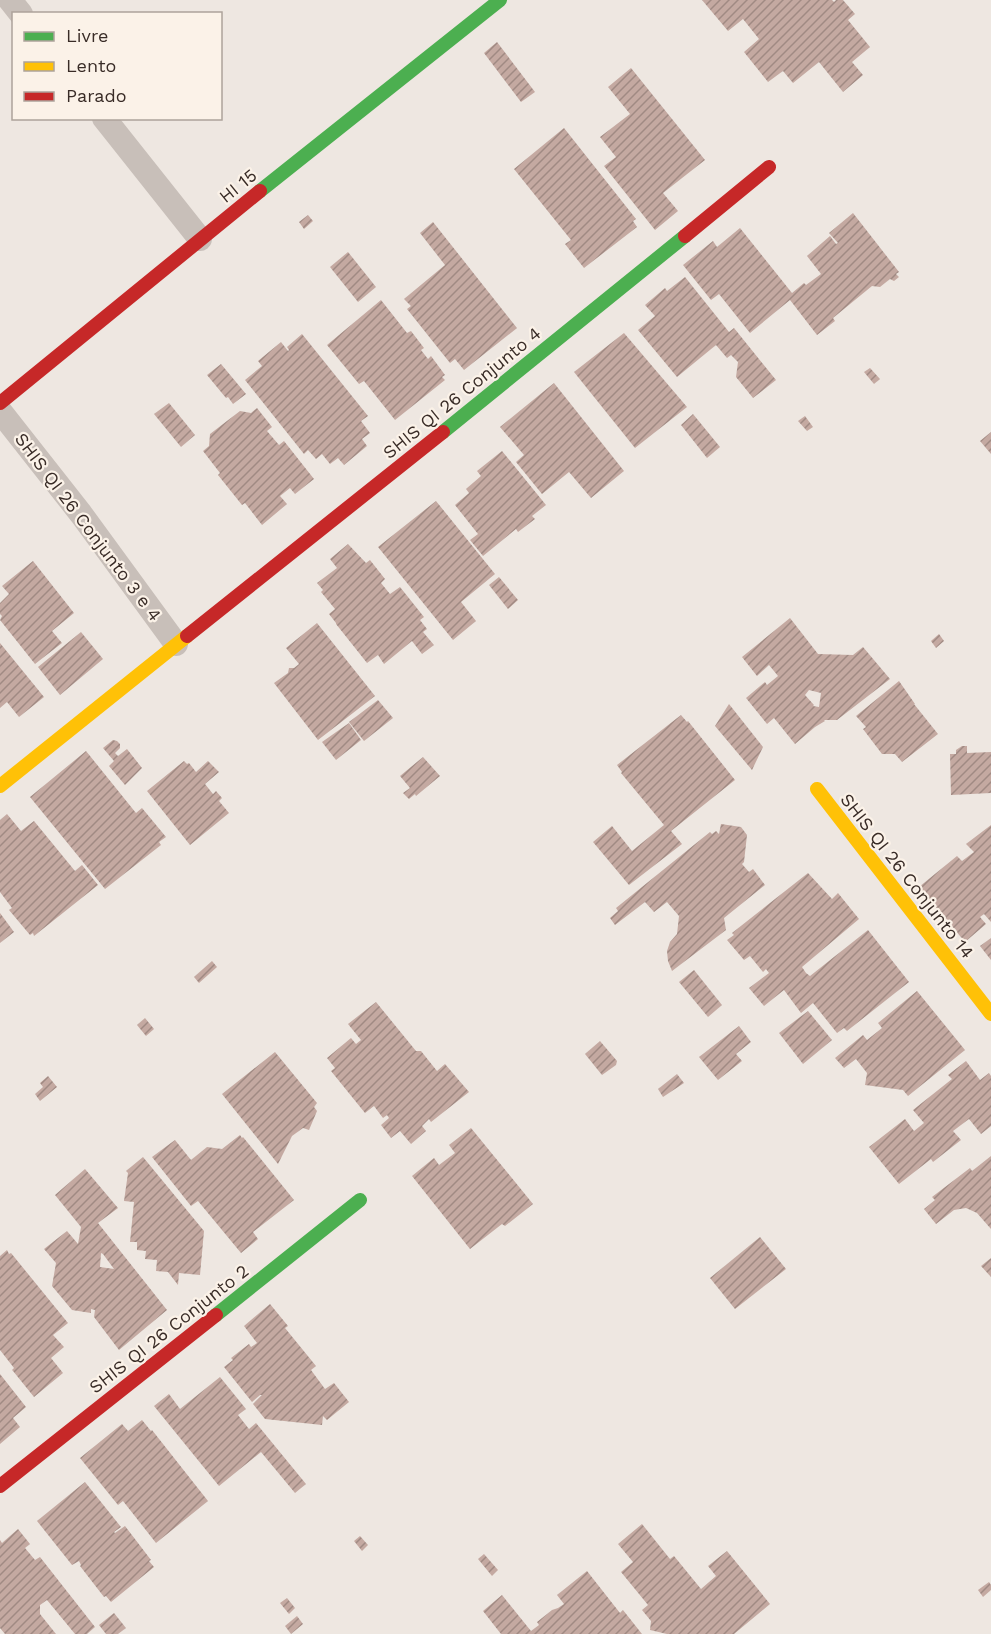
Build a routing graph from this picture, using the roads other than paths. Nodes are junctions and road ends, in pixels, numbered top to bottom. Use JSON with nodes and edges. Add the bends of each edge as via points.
{"nodes":[{"id":1,"x":10,"y":0,"type":"edge"},
{"id":2,"x":500,"y":0,"type":"edge"},
{"id":3,"x":19,"y":12,"type":"edge"},
{"id":4,"x":106,"y":120,"type":"edge"},
{"id":5,"x":769,"y":167,"type":"dead end"},
{"id":6,"x":200,"y":239,"type":"junction"},
{"id":7,"x":0,"y":403,"type":"edge"},
{"id":8,"x":0,"y":411,"type":"edge"},
{"id":9,"x":176,"y":644,"type":"junction"},
{"id":10,"x":0,"y":786,"type":"edge"},
{"id":11,"x":817,"y":789,"type":"dead end"},
{"id":12,"x":991,"y":1014,"type":"edge"},
{"id":13,"x":360,"y":1200,"type":"dead end"},
{"id":14,"x":0,"y":1486,"type":"edge"}],
"edges":[{"from":1,"to":3,"type":"street"},
{"from":2,"to":6,"type":"street","name":"HI 15"},
{"from":4,"to":6,"type":"street"},
{"from":5,"to":9,"type":"street","name":"SHIS QI 26 Conjunto 4"},
{"from":6,"to":7,"type":"street","name":"HI 15"},
{"from":8,"to":9,"type":"street","name":"SHIS QI 26 Conjunto 3 e 4"},
{"from":9,"to":10,"type":"street","name":"SHIS QI 26 Conjunto 4"},
{"from":11,"to":12,"type":"street","name":"SHIS QI 26 Conjunto 14"},
{"from":13,"to":14,"type":"street","name":"SHIS QI 26 Conjunto 2"}]}
